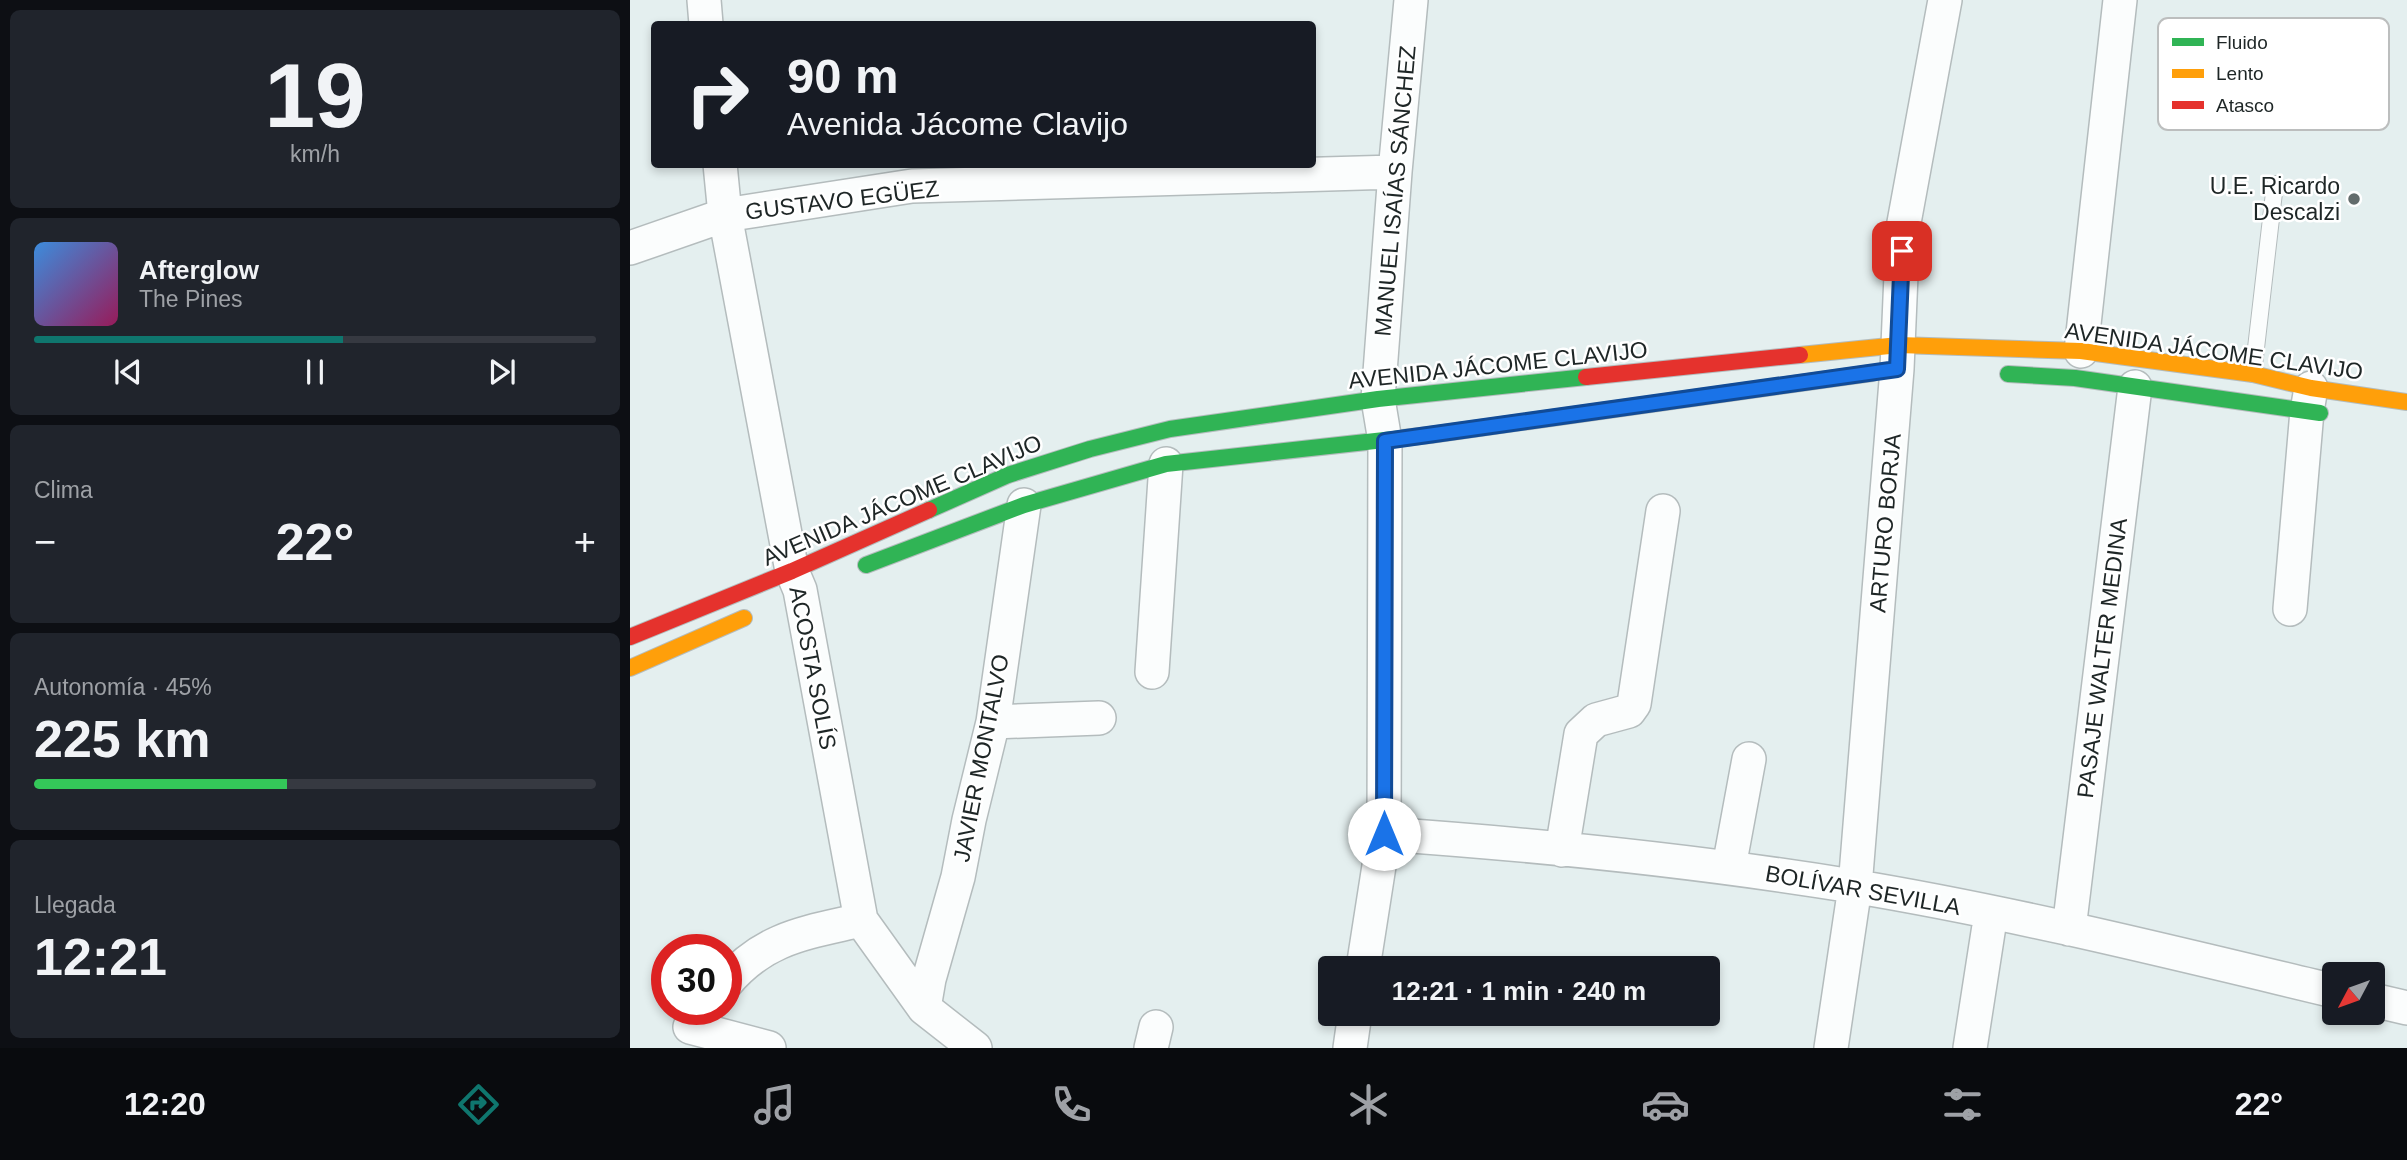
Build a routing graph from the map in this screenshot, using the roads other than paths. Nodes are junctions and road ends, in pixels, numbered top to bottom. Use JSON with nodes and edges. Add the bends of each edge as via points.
{"nodes":[{"id":1,"x":704,"y":0,"type":"edge"},
{"id":2,"x":1411,"y":0,"type":"edge"},
{"id":3,"x":1945,"y":0,"type":"edge"},
{"id":4,"x":2120,"y":0,"type":"edge"},
{"id":5,"x":706,"y":21,"type":"edge"},
{"id":6,"x":720,"y":168,"type":"edge"},
{"id":7,"x":1395,"y":172,"type":"junction"},
{"id":8,"x":2275,"y":184,"type":"dead end"},
{"id":9,"x":725,"y":215,"type":"junction"},
{"id":10,"x":630,"y":248,"type":"edge"},
{"id":11,"x":2081,"y":351,"type":"junction"},
{"id":12,"x":1902,"y":361,"type":"junction"},
{"id":13,"x":1993,"y":374,"type":"dead end"},
{"id":14,"x":2253,"y":374,"type":"junction"},
{"id":15,"x":2136,"y":387,"type":"junction"},
{"id":16,"x":1378,"y":399,"type":"junction"},
{"id":17,"x":2407,"y":402,"type":"edge"},
{"id":18,"x":2317,"y":404,"type":"junction"},
{"id":19,"x":1385,"y":441,"type":"junction"},
{"id":20,"x":1166,"y":464,"type":"junction"},
{"id":21,"x":1024,"y":505,"type":"junction"},
{"id":22,"x":1663,"y":511,"type":"dead end"},
{"id":23,"x":849,"y":571,"type":"dead end"},
{"id":24,"x":798,"y":585,"type":"junction"},
{"id":25,"x":2291,"y":609,"type":"dead end"},
{"id":26,"x":755,"y":614,"type":"dead end"},
{"id":27,"x":630,"y":637,"type":"edge"},
{"id":28,"x":630,"y":668,"type":"edge"},
{"id":29,"x":1152,"y":672,"type":"dead end"},
{"id":30,"x":1098,"y":718,"type":"dead end"},
{"id":31,"x":993,"y":722,"type":"junction"},
{"id":32,"x":1749,"y":759,"type":"dead end"},
{"id":33,"x":1384,"y":834,"type":"junction"},
{"id":34,"x":1562,"y":850,"type":"junction"},
{"id":35,"x":1729,"y":867,"type":"junction"},
{"id":36,"x":1856,"y":887,"type":"junction"},
{"id":37,"x":1991,"y":913,"type":"junction"},
{"id":38,"x":861,"y":920,"type":"junction"},
{"id":39,"x":2069,"y":929,"type":"junction"},
{"id":40,"x":1365,"y":956,"type":"edge"},
{"id":41,"x":742,"y":966,"type":"edge"},
{"id":42,"x":2322,"y":988,"type":"edge"},
{"id":43,"x":2385,"y":1003,"type":"edge"},
{"id":44,"x":925,"y":1008,"type":"junction"},
{"id":45,"x":2407,"y":1008,"type":"edge"},
{"id":46,"x":1353,"y":1026,"type":"edge"},
{"id":47,"x":689,"y":1028,"type":"edge"},
{"id":48,"x":769,"y":1048,"type":"edge"},
{"id":49,"x":975,"y":1048,"type":"edge"},
{"id":50,"x":1350,"y":1048,"type":"edge"},
{"id":51,"x":1831,"y":1048,"type":"edge"},
{"id":52,"x":1970,"y":1048,"type":"edge"}],
"edges":[{"from":1,"to":5,"type":"street"},
{"from":2,"to":7,"type":"street","name":"MANUEL ISAÍAS SÁNCHEZ"},
{"from":3,"to":12,"type":"street","name":"ARTURO BORJA","via":[[1903,228]]},
{"from":4,"to":11,"type":"street"},
{"from":6,"to":9,"type":"street","name":"ACOSTA SOLÍS"},
{"from":7,"to":9,"type":"street","name":"GUSTAVO EGÜEZ","via":[[912,186]]},
{"from":7,"to":16,"type":"street","name":"MANUEL ISAÍAS SÁNCHEZ"},
{"from":8,"to":14,"type":"lane"},
{"from":9,"to":10,"type":"street","name":"GUSTAVO EGÜEZ"},
{"from":9,"to":24,"type":"street","name":"ACOSTA SOLÍS"},
{"from":11,"to":12,"type":"street","name":"AVENIDA JÁCOME CLAVIJO"},
{"from":11,"to":14,"type":"street","name":"AVENIDA JÁCOME CLAVIJO"},
{"from":12,"to":16,"type":"street","name":"AVENIDA JÁCOME CLAVIJO"},
{"from":12,"to":19,"type":"street","name":"AVENIDA JÁCOME CLAVIJO"},
{"from":12,"to":36,"type":"street","name":"ARTURO BORJA"},
{"from":13,"to":15,"type":"street","name":"AVENIDA JÁCOME CLAVIJO","via":[[2076,378]]},
{"from":14,"to":18,"type":"street","name":"AVENIDA JÁCOME CLAVIJO"},
{"from":15,"to":18,"type":"street","name":"AVENIDA JÁCOME CLAVIJO"},
{"from":15,"to":39,"type":"street","name":"PASAJE WALTER MEDINA"},
{"from":16,"to":19,"type":"street","name":"MANUEL ISAÍAS SÁNCHEZ"},
{"from":16,"to":24,"type":"street","name":"AVENIDA JÁCOME CLAVIJO","via":[[1170,429],[1008,475]]},
{"from":17,"to":18,"type":"street","name":"AVENIDA JÁCOME CLAVIJO"},
{"from":18,"to":25,"type":"street"},
{"from":19,"to":20,"type":"street","name":"AVENIDA JÁCOME CLAVIJO"},
{"from":19,"to":33,"type":"street","name":"MANUEL ISAÍAS SÁNCHEZ"},
{"from":20,"to":21,"type":"street","name":"AVENIDA JÁCOME CLAVIJO"},
{"from":20,"to":29,"type":"street"},
{"from":21,"to":23,"type":"street","name":"AVENIDA JÁCOME CLAVIJO"},
{"from":21,"to":31,"type":"street","name":"JAVIER MONTALVO"},
{"from":22,"to":34,"type":"street","via":[[1634,704],[1629,711],[1596,720],[1581,734]]},
{"from":24,"to":27,"type":"street","name":"AVENIDA JÁCOME CLAVIJO"},
{"from":24,"to":38,"type":"street","name":"ACOSTA SOLÍS"},
{"from":26,"to":28,"type":"street"},
{"from":30,"to":31,"type":"street"},
{"from":31,"to":44,"type":"street","name":"JAVIER MONTALVO"},
{"from":32,"to":35,"type":"street"},
{"from":33,"to":34,"type":"street","name":"BOLÍVAR SEVILLA"},
{"from":33,"to":40,"type":"street","name":"MANUEL ISAÍAS SÁNCHEZ"},
{"from":34,"to":35,"type":"street","name":"BOLÍVAR SEVILLA"},
{"from":35,"to":36,"type":"street","name":"BOLÍVAR SEVILLA"},
{"from":36,"to":37,"type":"street","name":"BOLÍVAR SEVILLA"},
{"from":36,"to":51,"type":"street","name":"ARTURO BORJA"},
{"from":37,"to":39,"type":"street","name":"BOLÍVAR SEVILLA"},
{"from":37,"to":52,"type":"street"},
{"from":38,"to":41,"type":"street","via":[[794,936],[764,948]]},
{"from":38,"to":44,"type":"street","name":"ACOSTA SOLÍS"},
{"from":39,"to":42,"type":"street","name":"BOLÍVAR SEVILLA"},
{"from":43,"to":45,"type":"street"},
{"from":44,"to":49,"type":"street","name":"ACOSTA SOLÍS"},
{"from":46,"to":50,"type":"street"},
{"from":47,"to":48,"type":"street"}]}
